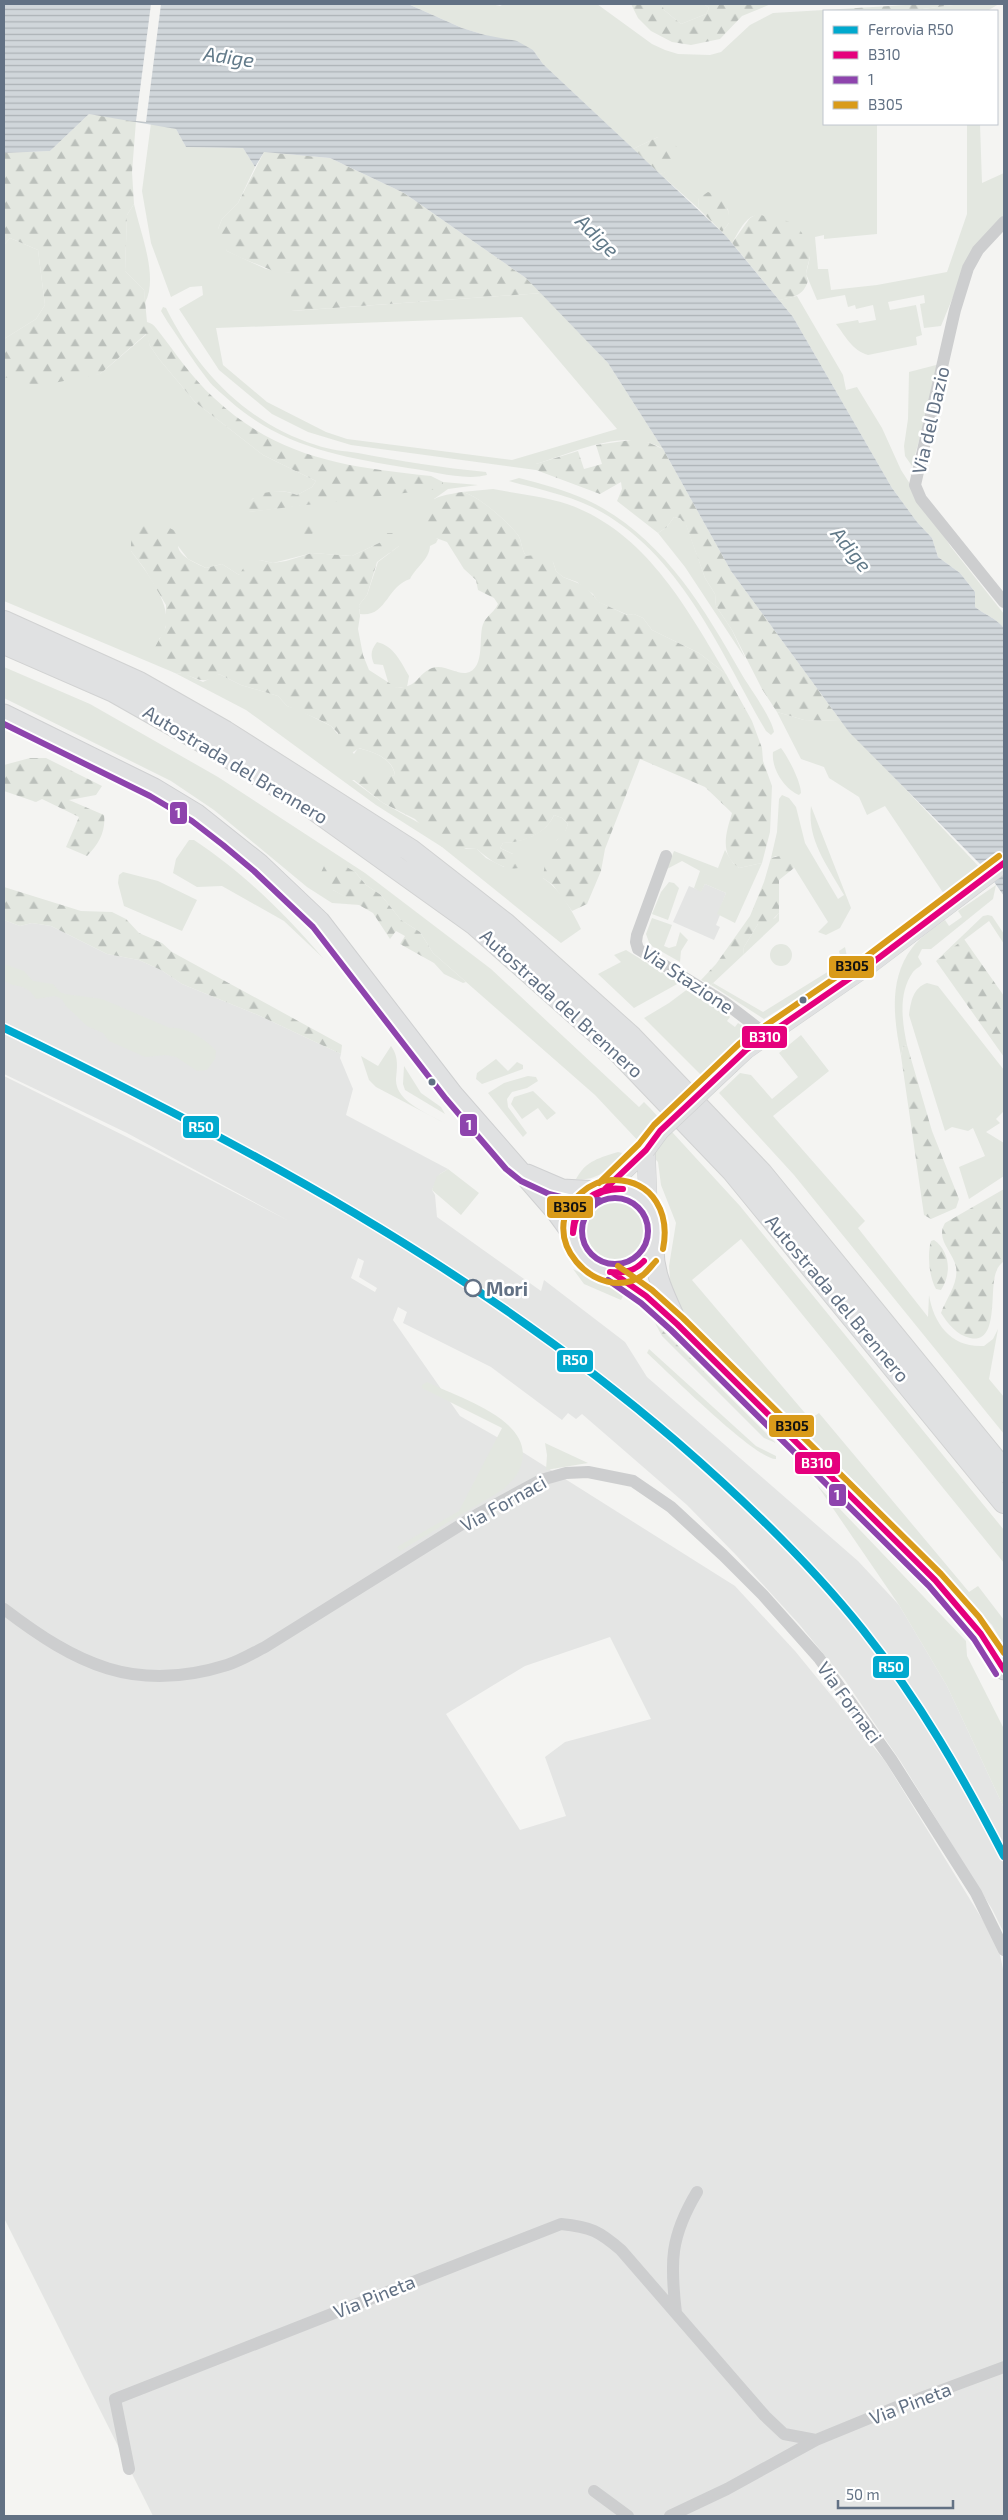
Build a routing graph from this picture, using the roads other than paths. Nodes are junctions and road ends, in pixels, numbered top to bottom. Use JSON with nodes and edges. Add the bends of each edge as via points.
{"nodes":[{"id":1,"x":1004,"y":222,"type":"edge"},
{"id":2,"x":1004,"y":602,"type":"edge"},
{"id":3,"x":4,"y":622,"type":"edge"},
{"id":4,"x":4,"y":643,"type":"edge"},
{"id":5,"x":4,"y":714,"type":"edge"},
{"id":6,"x":666,"y":856,"type":"dead end"},
{"id":7,"x":1004,"y":863,"type":"edge"},
{"id":8,"x":767,"y":1035,"type":"junction"},
{"id":9,"x":646,"y":1150,"type":"junction"},
{"id":10,"x":512,"y":1163,"type":"junction"},
{"id":11,"x":602,"y":1190,"type":"junction"},
{"id":12,"x":648,"y":1203,"type":"junction"},
{"id":13,"x":572,"y":1234,"type":"junction"},
{"id":14,"x":654,"y":1248,"type":"junction"},
{"id":15,"x":613,"y":1273,"type":"junction"},
{"id":16,"x":677,"y":1324,"type":"junction"},
{"id":17,"x":1004,"y":1471,"type":"edge"},
{"id":18,"x":1004,"y":1502,"type":"edge"},
{"id":19,"x":4,"y":1609,"type":"edge"},
{"id":20,"x":1004,"y":1670,"type":"edge"},
{"id":21,"x":1004,"y":1950,"type":"edge"},
{"id":22,"x":697,"y":2192,"type":"dead end"},
{"id":23,"x":676,"y":2313,"type":"junction"},
{"id":24,"x":1004,"y":2367,"type":"edge"},
{"id":25,"x":816,"y":2440,"type":"junction"},
{"id":26,"x":129,"y":2469,"type":"dead end"},
{"id":27,"x":594,"y":2491,"type":"dead end"},
{"id":28,"x":628,"y":2516,"type":"edge"},
{"id":29,"x":670,"y":2516,"type":"edge"}],
"edges":[{"from":1,"to":2,"type":"street","name":"Via del Dazio","via":[[978,250],[968,268],[955,310],[915,484],[921,499]]},
{"from":3,"to":17,"type":"highway","name":"Autostrada del Brennero","via":[[140,683],[225,732],[410,850],[505,924],[631,1037],[761,1173]]},
{"from":4,"to":18,"type":"highway","name":"Autostrada del Brennero","via":[[114,691],[218,750],[306,803],[475,924],[618,1051],[733,1171]]},
{"from":5,"to":10,"type":"main road","via":[[163,794],[197,814],[260,864],[320,921],[454,1094]]},
{"from":6,"to":8,"type":"street","name":"Via Stazione","via":[[637,935],[638,949],[724,1002]]},
{"from":7,"to":8,"type":"main road","via":[[872,963]]},
{"from":8,"to":9,"type":"main road","bridge":true,"via":[[660,1131]]},
{"from":9,"to":11,"type":"main road"},
{"from":9,"to":12,"type":"main road"},
{"from":10,"to":11,"type":"main road","via":[[526,1174],[552,1186],[578,1192]]},
{"from":10,"to":13,"type":"main road"},
{"from":11,"to":12,"type":"main road","via":[[628,1190]]},
{"from":11,"to":13,"type":"main road","via":[[582,1203]]},
{"from":12,"to":14,"type":"main road","via":[[657,1224]]},
{"from":13,"to":15,"type":"main road","via":[[579,1253],[588,1263]]},
{"from":14,"to":15,"type":"main road","via":[[648,1259],[638,1266]]},
{"from":14,"to":16,"type":"main road","via":[[659,1279]]},
{"from":15,"to":16,"type":"main road","via":[[646,1296]]},
{"from":16,"to":20,"type":"main road","via":[[935,1580],[967,1614],[994,1650]]},
{"from":19,"to":21,"type":"street","name":"Via Fornaci","via":[[70,1655],[103,1667],[128,1674],[190,1674],[228,1664],[265,1647],[478,1514],[541,1480],[583,1472],[632,1481],[671,1507],[723,1556],[764,1595],[819,1658],[891,1759],[976,1893]]},
{"from":22,"to":23,"type":"street","via":[[675,2239],[672,2274]]},
{"from":23,"to":25,"type":"street","name":"Via Pineta","via":[[784,2434]]},
{"from":23,"to":26,"type":"street","name":"Via Pineta","via":[[601,2232],[561,2224],[114,2399]]},
{"from":24,"to":25,"type":"street","name":"Via Pineta"},
{"from":25,"to":29,"type":"street","name":"Via Pineta"},
{"from":27,"to":28,"type":"street"}]}
